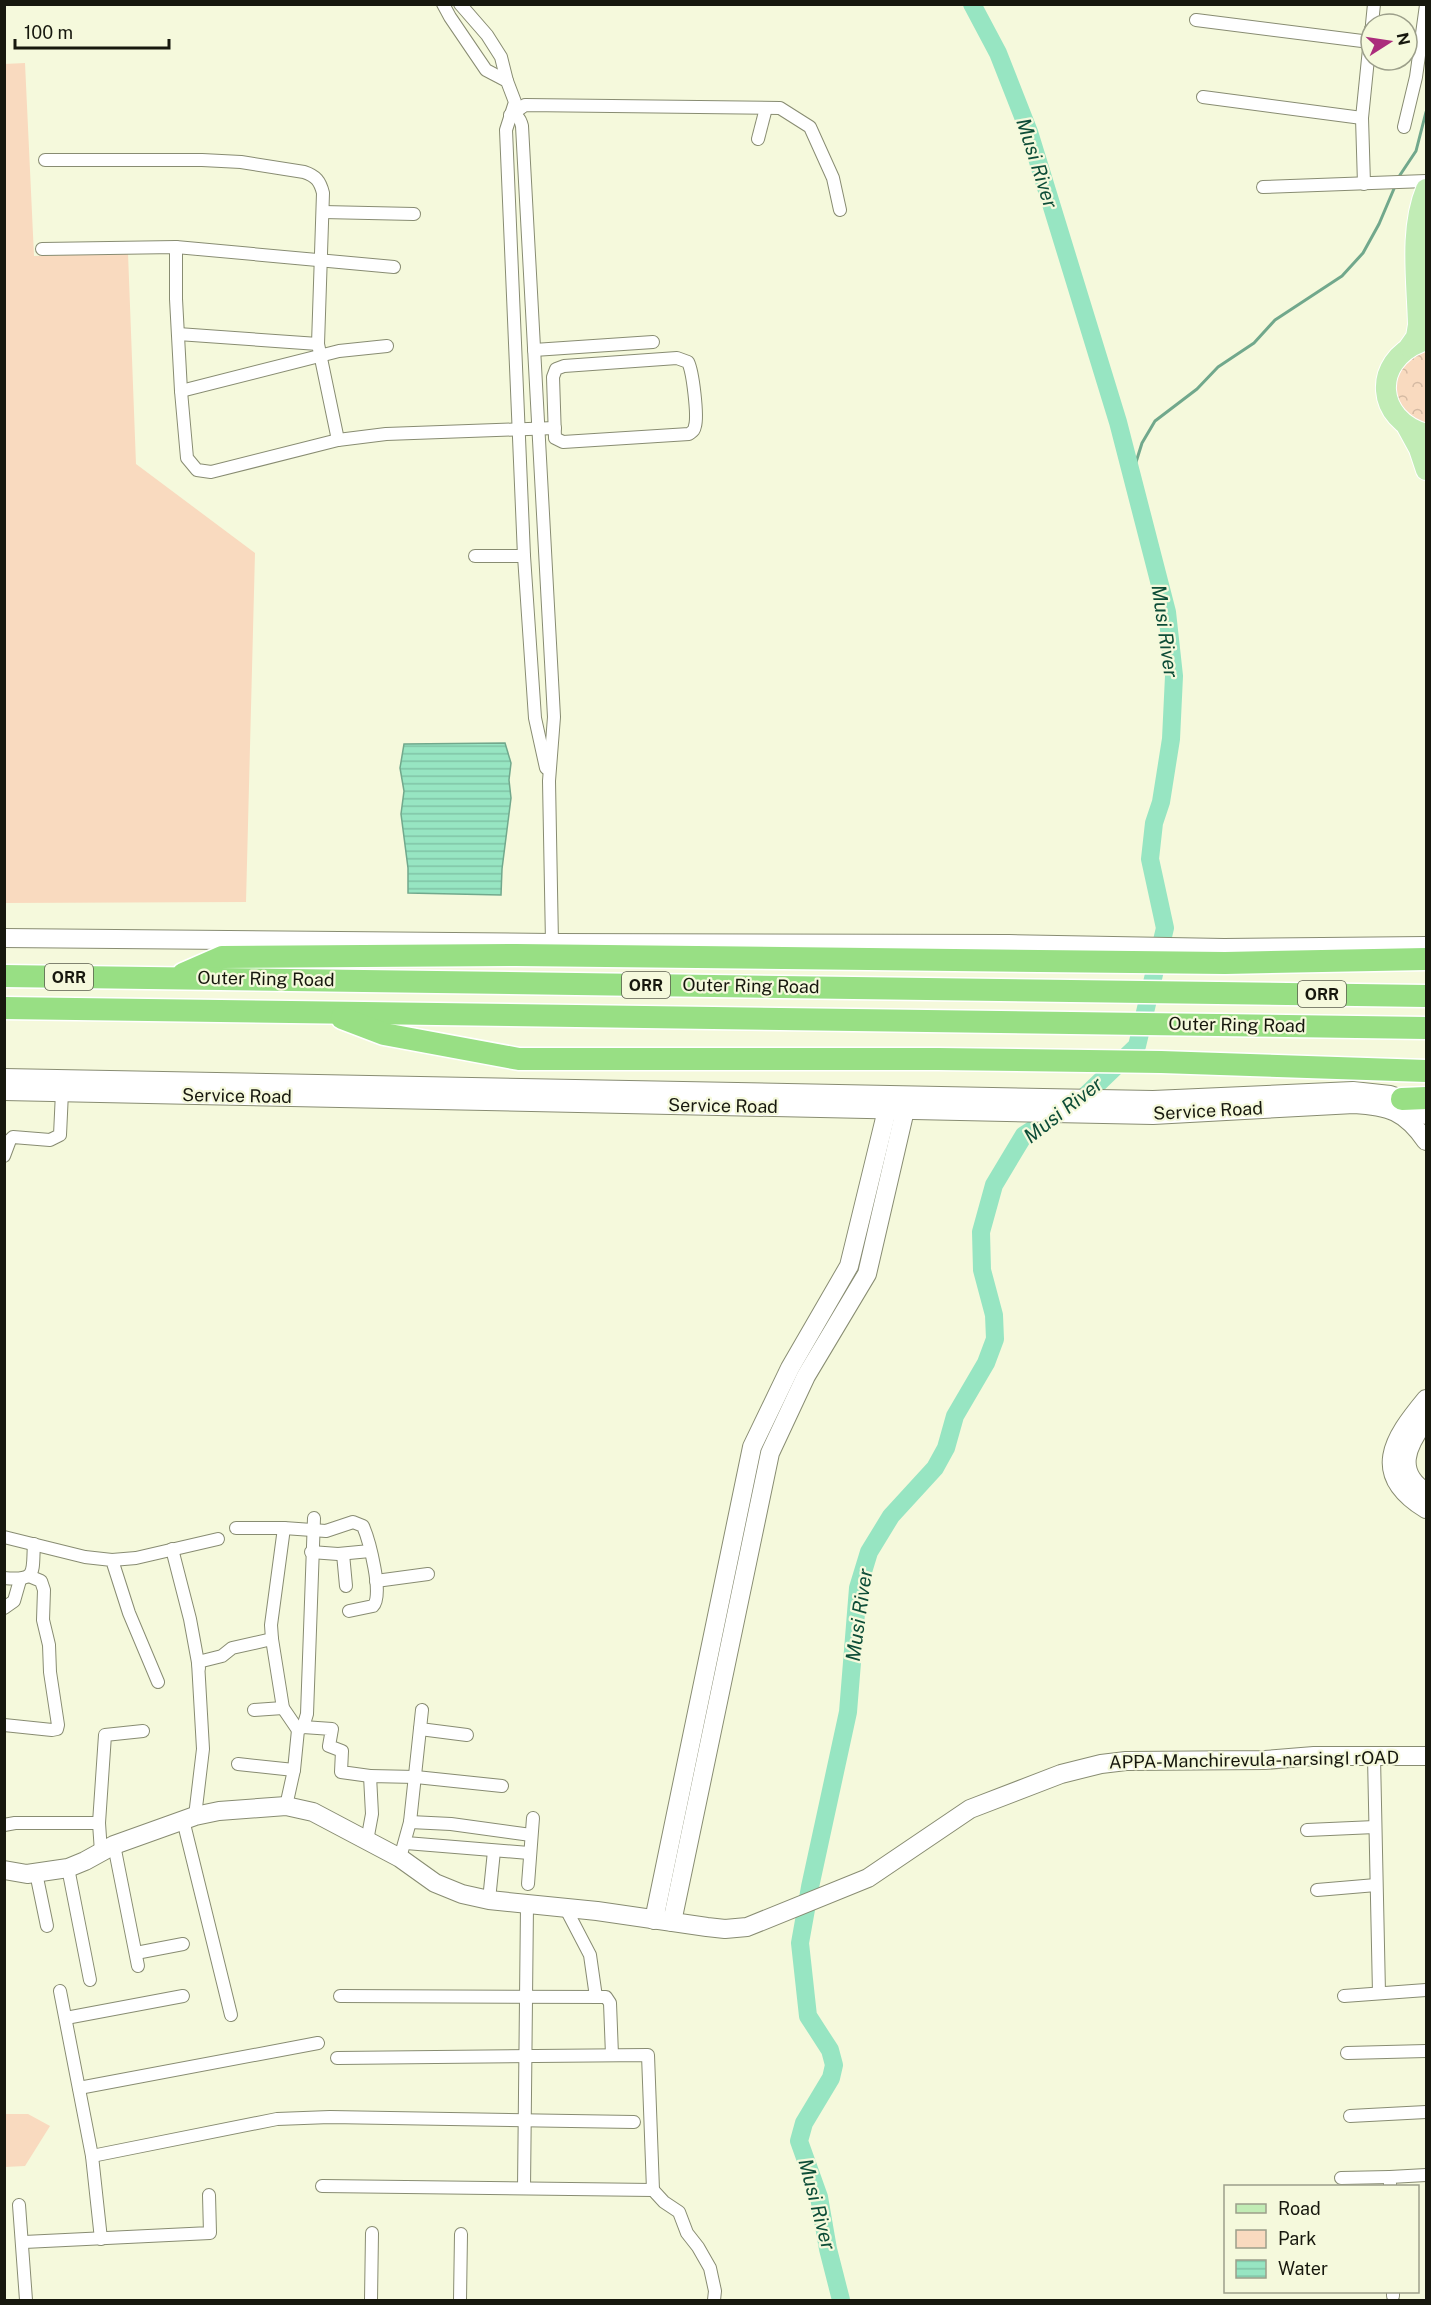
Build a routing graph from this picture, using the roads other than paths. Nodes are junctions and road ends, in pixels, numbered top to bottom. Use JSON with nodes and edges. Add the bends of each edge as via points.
{"nodes":[{"id":1,"x":443,"y":4,"type":"edge"},
{"id":2,"x":460,"y":4,"type":"edge"},
{"id":3,"x":1426,"y":4,"type":"edge"},
{"id":4,"x":1196,"y":20,"type":"dead end"},
{"id":5,"x":481,"y":28,"type":"junction"},
{"id":6,"x":1359,"y":34,"type":"edge"},
{"id":7,"x":464,"y":40,"type":"junction"},
{"id":8,"x":1366,"y":72,"type":"edge"},
{"id":9,"x":507,"y":81,"type":"junction"},
{"id":10,"x":1203,"y":97,"type":"dead end"},
{"id":11,"x":766,"y":108,"type":"junction"},
{"id":12,"x":510,"y":116,"type":"junction"},
{"id":13,"x":1362,"y":118,"type":"junction"},
{"id":14,"x":1404,"y":127,"type":"dead end"},
{"id":15,"x":758,"y":139,"type":"dead end"},
{"id":16,"x":45,"y":160,"type":"dead end"},
{"id":17,"x":1426,"y":181,"type":"edge"},
{"id":18,"x":1364,"y":184,"type":"junction"},
{"id":19,"x":1263,"y":188,"type":"dead end"},
{"id":20,"x":1426,"y":189,"type":"edge"},
{"id":21,"x":840,"y":210,"type":"dead end"},
{"id":22,"x":323,"y":212,"type":"junction"},
{"id":23,"x":414,"y":214,"type":"dead end"},
{"id":24,"x":527,"y":214,"type":"junction"},
{"id":25,"x":509,"y":215,"type":"junction"},
{"id":26,"x":176,"y":247,"type":"junction"},
{"id":27,"x":42,"y":249,"type":"dead end"},
{"id":28,"x":321,"y":260,"type":"junction"},
{"id":29,"x":394,"y":267,"type":"dead end"},
{"id":30,"x":532,"y":321,"type":"junction"},
{"id":31,"x":514,"y":322,"type":"junction"},
{"id":32,"x":178,"y":334,"type":"junction"},
{"id":33,"x":653,"y":342,"type":"dead end"},
{"id":34,"x":1418,"y":344,"type":"edge"},
{"id":35,"x":387,"y":346,"type":"dead end"},
{"id":36,"x":318,"y":350,"type":"junction"},
{"id":37,"x":534,"y":350,"type":"junction"},
{"id":38,"x":181,"y":391,"type":"junction"},
{"id":39,"x":537,"y":410,"type":"junction"},
{"id":40,"x":554,"y":410,"type":"junction"},
{"id":41,"x":1407,"y":427,"type":"junction"},
{"id":42,"x":555,"y":428,"type":"junction"},
{"id":43,"x":519,"y":429,"type":"junction"},
{"id":44,"x":537,"y":429,"type":"junction"},
{"id":45,"x":1426,"y":434,"type":"edge"},
{"id":46,"x":338,"y":440,"type":"junction"},
{"id":47,"x":540,"y":470,"type":"junction"},
{"id":48,"x":1426,"y":470,"type":"edge"},
{"id":49,"x":521,"y":471,"type":"junction"},
{"id":50,"x":475,"y":556,"type":"dead end"},
{"id":51,"x":524,"y":556,"type":"junction"},
{"id":52,"x":548,"y":612,"type":"junction"},
{"id":53,"x":528,"y":613,"type":"junction"},
{"id":54,"x":549,"y":781,"type":"junction"},
{"id":55,"x":4,"y":938,"type":"edge"},
{"id":56,"x":552,"y":943,"type":"junction"},
{"id":57,"x":1426,"y":946,"type":"edge"},
{"id":58,"x":1224,"y":955,"type":"junction"},
{"id":59,"x":1426,"y":959,"type":"edge"},
{"id":60,"x":4,"y":976,"type":"edge"},
{"id":61,"x":175,"y":977,"type":"junction"},
{"id":62,"x":1426,"y":996,"type":"edge"},
{"id":63,"x":4,"y":1008,"type":"edge"},
{"id":64,"x":328,"y":1012,"type":"junction"},
{"id":65,"x":1426,"y":1028,"type":"edge"},
{"id":66,"x":1426,"y":1071,"type":"edge"},
{"id":67,"x":4,"y":1078,"type":"edge"},
{"id":68,"x":4,"y":1091,"type":"edge"},
{"id":69,"x":63,"y":1092,"type":"junction"},
{"id":70,"x":1426,"y":1098,"type":"edge"},
{"id":71,"x":1402,"y":1099,"type":"junction"},
{"id":72,"x":955,"y":1104,"type":"junction"},
{"id":73,"x":1153,"y":1107,"type":"junction"},
{"id":74,"x":896,"y":1110,"type":"junction"},
{"id":75,"x":1426,"y":1115,"type":"edge"},
{"id":76,"x":1426,"y":1141,"type":"edge"},
{"id":77,"x":4,"y":1156,"type":"edge"},
{"id":78,"x":1426,"y":1399,"type":"edge"},
{"id":79,"x":1426,"y":1420,"type":"edge"},
{"id":80,"x":1426,"y":1492,"type":"edge"},
{"id":81,"x":1426,"y":1509,"type":"edge"},
{"id":82,"x":314,"y":1524,"type":"junction"},
{"id":83,"x":236,"y":1528,"type":"dead end"},
{"id":84,"x":284,"y":1528,"type":"junction"},
{"id":85,"x":4,"y":1537,"type":"edge"},
{"id":86,"x":218,"y":1539,"type":"dead end"},
{"id":87,"x":34,"y":1544,"type":"junction"},
{"id":88,"x":172,"y":1549,"type":"junction"},
{"id":89,"x":370,"y":1551,"type":"junction"},
{"id":90,"x":311,"y":1552,"type":"junction"},
{"id":91,"x":343,"y":1554,"type":"junction"},
{"id":92,"x":112,"y":1560,"type":"junction"},
{"id":93,"x":428,"y":1574,"type":"dead end"},
{"id":94,"x":4,"y":1578,"type":"edge"},
{"id":95,"x":25,"y":1578,"type":"junction"},
{"id":96,"x":376,"y":1581,"type":"junction"},
{"id":97,"x":346,"y":1586,"type":"dead end"},
{"id":98,"x":4,"y":1608,"type":"edge"},
{"id":99,"x":349,"y":1611,"type":"dead end"},
{"id":100,"x":272,"y":1639,"type":"junction"},
{"id":101,"x":198,"y":1662,"type":"junction"},
{"id":102,"x":158,"y":1682,"type":"dead end"},
{"id":103,"x":204,"y":1690,"type":"dead end"},
{"id":104,"x":283,"y":1708,"type":"junction"},
{"id":105,"x":254,"y":1710,"type":"dead end"},
{"id":106,"x":422,"y":1710,"type":"dead end"},
{"id":107,"x":4,"y":1725,"type":"edge"},
{"id":108,"x":301,"y":1729,"type":"junction"},
{"id":109,"x":420,"y":1729,"type":"junction"},
{"id":110,"x":143,"y":1731,"type":"dead end"},
{"id":111,"x":467,"y":1735,"type":"dead end"},
{"id":112,"x":1426,"y":1756,"type":"edge"},
{"id":113,"x":1374,"y":1757,"type":"junction"},
{"id":114,"x":237,"y":1764,"type":"dead end"},
{"id":115,"x":294,"y":1770,"type":"junction"},
{"id":116,"x":370,"y":1776,"type":"junction"},
{"id":117,"x":416,"y":1777,"type":"junction"},
{"id":118,"x":502,"y":1786,"type":"dead end"},
{"id":119,"x":286,"y":1806,"type":"junction"},
{"id":120,"x":189,"y":1818,"type":"junction"},
{"id":121,"x":533,"y":1818,"type":"dead end"},
{"id":122,"x":99,"y":1822,"type":"junction"},
{"id":123,"x":410,"y":1822,"type":"junction"},
{"id":124,"x":4,"y":1825,"type":"edge"},
{"id":125,"x":1375,"y":1827,"type":"junction"},
{"id":126,"x":1307,"y":1830,"type":"dead end"},
{"id":127,"x":531,"y":1835,"type":"junction"},
{"id":128,"x":367,"y":1841,"type":"junction"},
{"id":129,"x":108,"y":1848,"type":"junction"},
{"id":130,"x":403,"y":1851,"type":"junction"},
{"id":131,"x":494,"y":1851,"type":"junction"},
{"id":132,"x":529,"y":1852,"type":"junction"},
{"id":133,"x":68,"y":1868,"type":"junction"},
{"id":134,"x":4,"y":1870,"type":"edge"},
{"id":135,"x":36,"y":1873,"type":"junction"},
{"id":136,"x":528,"y":1884,"type":"dead end"},
{"id":137,"x":1376,"y":1885,"type":"junction"},
{"id":138,"x":1317,"y":1890,"type":"dead end"},
{"id":139,"x":489,"y":1900,"type":"junction"},
{"id":140,"x":527,"y":1905,"type":"junction"},
{"id":141,"x":566,"y":1909,"type":"junction"},
{"id":142,"x":654,"y":1920,"type":"junction"},
{"id":143,"x":672,"y":1922,"type":"junction"},
{"id":144,"x":47,"y":1926,"type":"dead end"},
{"id":145,"x":183,"y":1944,"type":"dead end"},
{"id":146,"x":136,"y":1953,"type":"junction"},
{"id":147,"x":138,"y":1966,"type":"dead end"},
{"id":148,"x":90,"y":1980,"type":"dead end"},
{"id":149,"x":1426,"y":1990,"type":"edge"},
{"id":150,"x":60,"y":1991,"type":"dead end"},
{"id":151,"x":1379,"y":1993,"type":"junction"},
{"id":152,"x":183,"y":1996,"type":"dead end"},
{"id":153,"x":340,"y":1996,"type":"dead end"},
{"id":154,"x":528,"y":1996,"type":"junction"},
{"id":155,"x":1344,"y":1996,"type":"dead end"},
{"id":156,"x":596,"y":1997,"type":"junction"},
{"id":157,"x":231,"y":2015,"type":"dead end"},
{"id":158,"x":66,"y":2018,"type":"junction"},
{"id":159,"x":318,"y":2043,"type":"dead end"},
{"id":160,"x":1426,"y":2051,"type":"edge"},
{"id":161,"x":1347,"y":2054,"type":"dead end"},
{"id":162,"x":612,"y":2055,"type":"junction"},
{"id":163,"x":527,"y":2056,"type":"junction"},
{"id":164,"x":337,"y":2058,"type":"dead end"},
{"id":165,"x":79,"y":2088,"type":"junction"},
{"id":166,"x":1426,"y":2112,"type":"edge"},
{"id":167,"x":1350,"y":2116,"type":"dead end"},
{"id":168,"x":526,"y":2118,"type":"junction"},
{"id":169,"x":634,"y":2121,"type":"dead end"},
{"id":170,"x":92,"y":2157,"type":"junction"},
{"id":171,"x":1426,"y":2175,"type":"edge"},
{"id":172,"x":1341,"y":2178,"type":"dead end"},
{"id":173,"x":1390,"y":2182,"type":"edge"},
{"id":174,"x":322,"y":2186,"type":"dead end"},
{"id":175,"x":524,"y":2188,"type":"junction"},
{"id":176,"x":653,"y":2190,"type":"junction"},
{"id":177,"x":209,"y":2196,"type":"dead end"},
{"id":178,"x":19,"y":2205,"type":"dead end"},
{"id":179,"x":372,"y":2233,"type":"dead end"},
{"id":180,"x":461,"y":2234,"type":"dead end"},
{"id":181,"x":101,"y":2239,"type":"junction"},
{"id":182,"x":24,"y":2242,"type":"junction"},
{"id":183,"x":26,"y":2301,"type":"edge"},
{"id":184,"x":371,"y":2301,"type":"edge"},
{"id":185,"x":459,"y":2301,"type":"edge"},
{"id":186,"x":714,"y":2301,"type":"edge"}],
"edges":[{"from":1,"to":7,"type":"street"},
{"from":2,"to":5,"type":"street"},
{"from":3,"to":14,"type":"street"},
{"from":4,"to":6,"type":"street"},
{"from":5,"to":7,"type":"street"},
{"from":5,"to":9,"type":"street","via":[[501,57]]},
{"from":7,"to":9,"type":"street","via":[[486,70]]},
{"from":8,"to":13,"type":"street"},
{"from":9,"to":12,"type":"street","via":[[515,102]]},
{"from":10,"to":13,"type":"street"},
{"from":11,"to":12,"type":"street","via":[[525,105]]},
{"from":11,"to":15,"type":"street"},
{"from":11,"to":21,"type":"street","via":[[780,108],[810,128],[834,178]]},
{"from":12,"to":24,"type":"street","via":[[521,120]]},
{"from":12,"to":25,"type":"street","via":[[506,130]]},
{"from":13,"to":18,"type":"street"},
{"from":16,"to":22,"type":"street","via":[[221,161],[304,172],[320,183]]},
{"from":17,"to":18,"type":"street"},
{"from":18,"to":19,"type":"street"},
{"from":20,"to":34,"type":"main road","via":[[1420,205],[1416,246]]},
{"from":22,"to":23,"type":"street"},
{"from":22,"to":28,"type":"street"},
{"from":24,"to":25,"type":"street"},
{"from":24,"to":30,"type":"street"},
{"from":25,"to":31,"type":"street"},
{"from":26,"to":27,"type":"street"},
{"from":26,"to":28,"type":"street"},
{"from":26,"to":32,"type":"street"},
{"from":28,"to":29,"type":"street"},
{"from":28,"to":36,"type":"street"},
{"from":30,"to":31,"type":"street"},
{"from":30,"to":37,"type":"street"},
{"from":31,"to":43,"type":"street"},
{"from":32,"to":36,"type":"street"},
{"from":32,"to":38,"type":"street"},
{"from":33,"to":37,"type":"street"},
{"from":34,"to":41,"type":"main road","via":[[1398,355],[1386,379],[1389,406]]},
{"from":35,"to":36,"type":"street"},
{"from":36,"to":38,"type":"street"},
{"from":36,"to":46,"type":"street"},
{"from":37,"to":39,"type":"street"},
{"from":38,"to":46,"type":"street","via":[[187,458],[197,470],[211,472]]},
{"from":39,"to":40,"type":"street"},
{"from":39,"to":44,"type":"street"},
{"from":40,"to":42,"type":"street"},
{"from":40,"to":42,"type":"street","via":[[553,377],[559,367],[677,358],[688,362],[691,368],[695,423],[689,434],[563,442],[555,438]]},
{"from":41,"to":45,"type":"main road"},
{"from":41,"to":48,"type":"main road"},
{"from":42,"to":44,"type":"street"},
{"from":43,"to":44,"type":"street"},
{"from":43,"to":46,"type":"street","via":[[386,434]]},
{"from":43,"to":49,"type":"street"},
{"from":44,"to":47,"type":"street"},
{"from":47,"to":49,"type":"street"},
{"from":47,"to":52,"type":"street"},
{"from":49,"to":51,"type":"street"},
{"from":50,"to":51,"type":"street"},
{"from":51,"to":53,"type":"street"},
{"from":52,"to":53,"type":"street"},
{"from":52,"to":54,"type":"street","via":[[554,717]]},
{"from":53,"to":54,"type":"street","via":[[535,718]]},
{"from":54,"to":56,"type":"street"},
{"from":55,"to":56,"type":"main road"},
{"from":56,"to":58,"type":"main road","via":[[1008,944]]},
{"from":57,"to":58,"type":"main road"},
{"from":58,"to":59,"type":"highway"},
{"from":58,"to":61,"type":"highway","via":[[1074,961],[516,955],[222,957]]},
{"from":60,"to":61,"type":"highway","name":"Outer Ring Road","number":"ORR"},
{"from":61,"to":62,"type":"highway","name":"Outer Ring Road","number":"ORR"},
{"from":63,"to":64,"type":"highway","name":"Outer Ring Road","number":"ORR"},
{"from":64,"to":65,"type":"highway","name":"Outer Ring Road","number":"ORR"},
{"from":64,"to":66,"type":"highway","via":[[384,1034],[519,1059],[938,1059]]},
{"from":67,"to":72,"type":"main road","name":"Service Road"},
{"from":68,"to":69,"type":"main road","name":"Service Road"},
{"from":69,"to":74,"type":"main road","name":"Service Road"},
{"from":69,"to":77,"type":"street","via":[[60,1135],[50,1140],[13,1137]]},
{"from":70,"to":71,"type":"highway"},
{"from":71,"to":73,"type":"main road","name":"Service Road","via":[[1374,1092],[1334,1091]]},
{"from":71,"to":75,"type":"main road","name":"Service Road"},
{"from":72,"to":73,"type":"main road","name":"Service Road"},
{"from":72,"to":74,"type":"main road","name":"Service Road"},
{"from":73,"to":76,"type":"main road","name":"Service Road","via":[[1229,1112],[1310,1105],[1372,1105],[1404,1116]]},
{"from":74,"to":142,"type":"main road","via":[[849,1266],[790,1368],[752,1447]]},
{"from":74,"to":143,"type":"main road","via":[[867,1274],[806,1376],[770,1453]]},
{"from":78,"to":81,"type":"main road","via":[[1398,1435],[1392,1458],[1403,1489]]},
{"from":79,"to":80,"type":"main road","via":[[1411,1442],[1407,1465],[1414,1482]]},
{"from":82,"to":84,"type":"street"},
{"from":82,"to":89,"type":"street","via":[[326,1531],[359,1522],[365,1529]]},
{"from":82,"to":90,"type":"street"},
{"from":83,"to":84,"type":"street"},
{"from":84,"to":100,"type":"street"},
{"from":85,"to":87,"type":"street"},
{"from":86,"to":88,"type":"street"},
{"from":87,"to":92,"type":"street"},
{"from":87,"to":95,"type":"street","via":[[33,1572]]},
{"from":88,"to":92,"type":"street"},
{"from":88,"to":101,"type":"street"},
{"from":89,"to":91,"type":"street"},
{"from":89,"to":96,"type":"street"},
{"from":90,"to":91,"type":"street"},
{"from":90,"to":108,"type":"street","via":[[307,1714]]},
{"from":91,"to":97,"type":"street"},
{"from":92,"to":102,"type":"street"},
{"from":93,"to":96,"type":"street"},
{"from":94,"to":95,"type":"street"},
{"from":95,"to":98,"type":"street","via":[[14,1601]]},
{"from":95,"to":107,"type":"street","via":[[41,1581],[44,1590],[43,1620],[58,1725],[52,1730]]},
{"from":96,"to":99,"type":"street","via":[[376,1604]]},
{"from":100,"to":101,"type":"street","via":[[232,1648],[222,1656]]},
{"from":100,"to":104,"type":"street"},
{"from":101,"to":103,"type":"street"},
{"from":101,"to":120,"type":"street","via":[[203,1749]]},
{"from":104,"to":105,"type":"street"},
{"from":104,"to":108,"type":"street"},
{"from":106,"to":109,"type":"street"},
{"from":108,"to":115,"type":"street"},
{"from":108,"to":116,"type":"street","via":[[332,1729],[329,1746],[342,1751],[341,1772]]},
{"from":109,"to":111,"type":"street"},
{"from":109,"to":117,"type":"street"},
{"from":110,"to":122,"type":"street","via":[[105,1735]]},
{"from":112,"to":113,"type":"main road","name":"APPA-Manchirevula-narsingI rOAD"},
{"from":113,"to":125,"type":"street"},
{"from":113,"to":143,"type":"main road","name":"APPA-Manchirevula-narsingI rOAD","via":[[1101,1764],[1061,1774],[970,1809],[868,1878],[747,1927],[724,1929]]},
{"from":114,"to":115,"type":"street"},
{"from":115,"to":119,"type":"street"},
{"from":116,"to":117,"type":"street"},
{"from":116,"to":128,"type":"street","via":[[372,1814]]},
{"from":117,"to":118,"type":"street"},
{"from":117,"to":123,"type":"street"},
{"from":119,"to":120,"type":"main road","name":"APPA-Manchirevula-narsingI rOAD","via":[[219,1811]]},
{"from":119,"to":128,"type":"main road","name":"APPA-Manchirevula-narsingI rOAD","via":[[313,1812]]},
{"from":120,"to":129,"type":"main road","name":"APPA-Manchirevula-narsingI rOAD"},
{"from":120,"to":157,"type":"street"},
{"from":121,"to":127,"type":"street"},
{"from":122,"to":124,"type":"street"},
{"from":122,"to":129,"type":"street"},
{"from":123,"to":127,"type":"street"},
{"from":123,"to":130,"type":"street"},
{"from":125,"to":126,"type":"street"},
{"from":125,"to":137,"type":"street"},
{"from":127,"to":132,"type":"street"},
{"from":128,"to":130,"type":"main road","name":"APPA-Manchirevula-narsingI rOAD"},
{"from":129,"to":133,"type":"main road","name":"APPA-Manchirevula-narsingI rOAD"},
{"from":129,"to":146,"type":"street"},
{"from":130,"to":131,"type":"street"},
{"from":130,"to":139,"type":"main road","name":"APPA-Manchirevula-narsingI rOAD","via":[[435,1883]]},
{"from":131,"to":132,"type":"street"},
{"from":131,"to":139,"type":"street"},
{"from":132,"to":136,"type":"street"},
{"from":133,"to":135,"type":"main road","name":"APPA-Manchirevula-narsingI rOAD"},
{"from":133,"to":148,"type":"street"},
{"from":134,"to":135,"type":"main road","name":"APPA-Manchirevula-narsingI rOAD"},
{"from":135,"to":144,"type":"street"},
{"from":137,"to":138,"type":"street"},
{"from":137,"to":151,"type":"street"},
{"from":139,"to":140,"type":"main road","name":"APPA-Manchirevula-narsingI rOAD"},
{"from":140,"to":141,"type":"main road","name":"APPA-Manchirevula-narsingI rOAD"},
{"from":140,"to":154,"type":"street"},
{"from":141,"to":142,"type":"main road","name":"APPA-Manchirevula-narsingI rOAD"},
{"from":141,"to":156,"type":"street","via":[[590,1955]]},
{"from":142,"to":143,"type":"main road","name":"APPA-Manchirevula-narsingI rOAD"},
{"from":145,"to":146,"type":"street"},
{"from":146,"to":147,"type":"street"},
{"from":149,"to":151,"type":"street"},
{"from":150,"to":158,"type":"street"},
{"from":151,"to":155,"type":"street"},
{"from":152,"to":158,"type":"street"},
{"from":153,"to":154,"type":"street"},
{"from":154,"to":156,"type":"street"},
{"from":154,"to":163,"type":"street"},
{"from":156,"to":162,"type":"street","via":[[606,1997],[610,2003]]},
{"from":158,"to":165,"type":"street"},
{"from":159,"to":165,"type":"street"},
{"from":160,"to":161,"type":"street"},
{"from":162,"to":163,"type":"street"},
{"from":162,"to":176,"type":"street","via":[[648,2055]]},
{"from":163,"to":164,"type":"street"},
{"from":163,"to":168,"type":"street"},
{"from":165,"to":170,"type":"street"},
{"from":166,"to":167,"type":"street"},
{"from":168,"to":169,"type":"street"},
{"from":168,"to":170,"type":"street","via":[[277,2119]]},
{"from":168,"to":175,"type":"street"},
{"from":170,"to":181,"type":"street"},
{"from":171,"to":173,"type":"street"},
{"from":172,"to":173,"type":"street"},
{"from":174,"to":175,"type":"street"},
{"from":175,"to":176,"type":"street"},
{"from":176,"to":186,"type":"street","via":[[679,2212],[687,2233],[710,2268]]},
{"from":177,"to":181,"type":"street","via":[[210,2233]]},
{"from":178,"to":182,"type":"street"},
{"from":179,"to":184,"type":"street"},
{"from":180,"to":185,"type":"street"},
{"from":181,"to":182,"type":"street"},
{"from":182,"to":183,"type":"street"}]}
